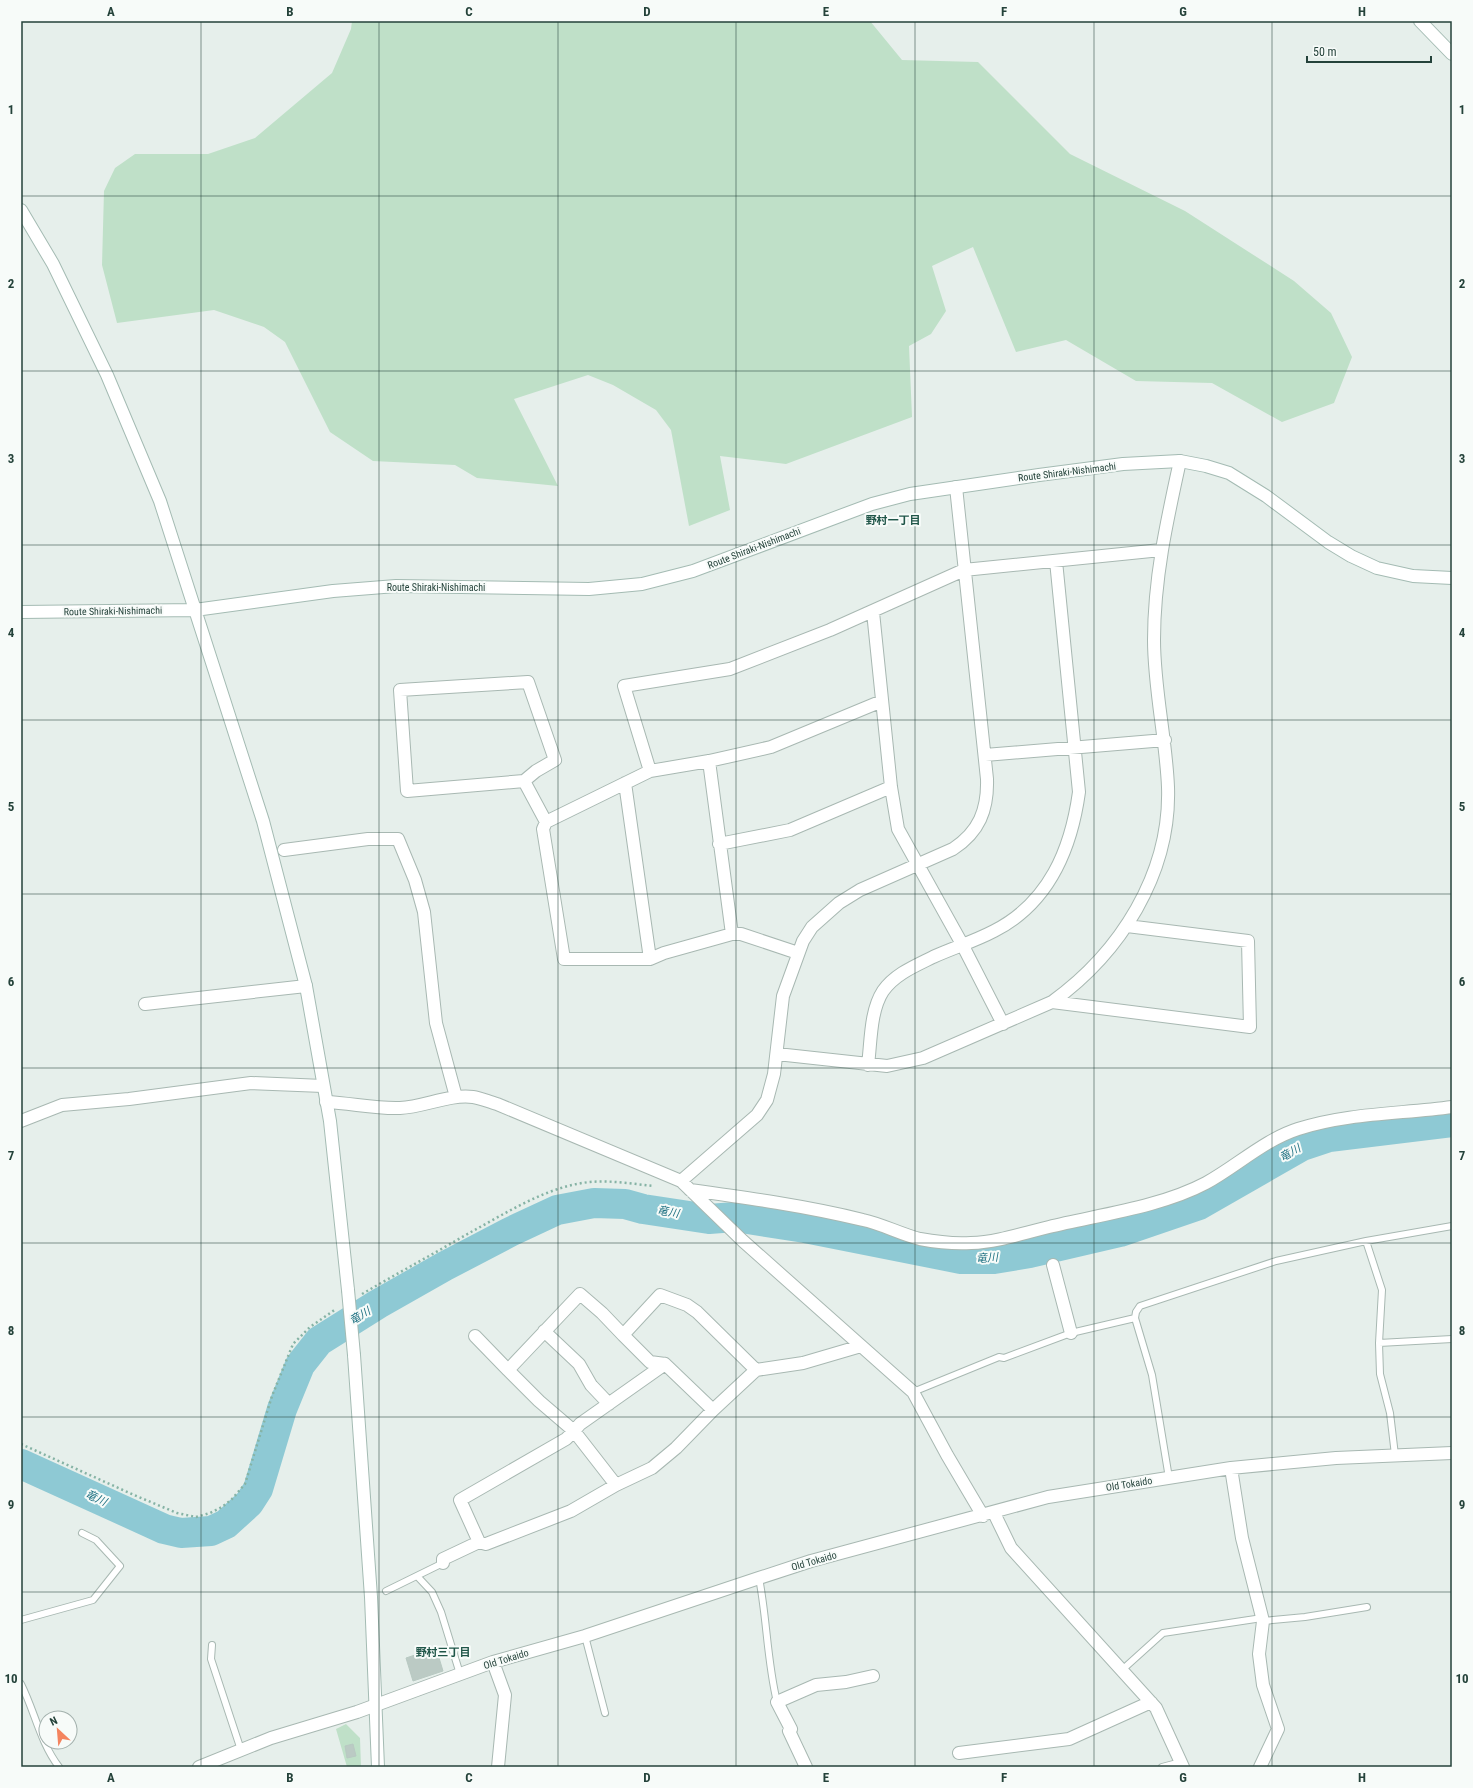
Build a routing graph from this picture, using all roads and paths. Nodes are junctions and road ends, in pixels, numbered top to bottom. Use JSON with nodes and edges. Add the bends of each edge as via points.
{"nodes":[{"id":1,"x":1420,"y":21,"type":"edge"},
{"id":2,"x":1452,"y":54,"type":"edge"},
{"id":3,"x":21,"y":210,"type":"edge"},
{"id":4,"x":1180,"y":461,"type":"junction"},
{"id":5,"x":956,"y":487,"type":"junction"},
{"id":6,"x":1161,"y":550,"type":"junction"},
{"id":7,"x":1056,"y":561,"type":"junction"},
{"id":8,"x":964,"y":570,"type":"junction"},
{"id":9,"x":1452,"y":578,"type":"edge"},
{"id":10,"x":195,"y":610,"type":"junction"},
{"id":11,"x":21,"y":612,"type":"edge"},
{"id":12,"x":872,"y":612,"type":"junction"},
{"id":13,"x":882,"y":701,"type":"junction"},
{"id":14,"x":1165,"y":740,"type":"junction"},
{"id":15,"x":1076,"y":748,"type":"junction"},
{"id":16,"x":985,"y":755,"type":"junction"},
{"id":17,"x":709,"y":761,"type":"junction"},
{"id":18,"x":650,"y":771,"type":"junction"},
{"id":19,"x":524,"y":780,"type":"junction"},
{"id":20,"x":625,"y":783,"type":"junction"},
{"id":21,"x":891,"y":786,"type":"junction"},
{"id":22,"x":546,"y":822,"type":"junction"},
{"id":23,"x":720,"y":844,"type":"junction"},
{"id":24,"x":284,"y":850,"type":"dead end"},
{"id":25,"x":919,"y":865,"type":"junction"},
{"id":26,"x":1128,"y":926,"type":"junction"},
{"id":27,"x":732,"y":934,"type":"junction"},
{"id":28,"x":962,"y":944,"type":"junction"},
{"id":29,"x":798,"y":953,"type":"junction"},
{"id":30,"x":650,"y":959,"type":"junction"},
{"id":31,"x":306,"y":986,"type":"junction"},
{"id":32,"x":1052,"y":1002,"type":"junction"},
{"id":33,"x":145,"y":1004,"type":"dead end"},
{"id":34,"x":1003,"y":1024,"type":"junction"},
{"id":35,"x":777,"y":1054,"type":"junction"},
{"id":36,"x":868,"y":1065,"type":"junction"},
{"id":37,"x":323,"y":1086,"type":"junction"},
{"id":38,"x":456,"y":1097,"type":"junction"},
{"id":39,"x":326,"y":1102,"type":"junction"},
{"id":40,"x":1452,"y":1107,"type":"edge"},
{"id":41,"x":21,"y":1121,"type":"edge"},
{"id":42,"x":681,"y":1181,"type":"junction"},
{"id":43,"x":657,"y":1186,"type":"dead end"},
{"id":44,"x":690,"y":1190,"type":"junction"},
{"id":45,"x":1452,"y":1226,"type":"edge"},
{"id":46,"x":1366,"y":1241,"type":"junction"},
{"id":47,"x":1053,"y":1265,"type":"dead end"},
{"id":48,"x":352,"y":1294,"type":"junction"},
{"id":49,"x":341,"y":1306,"type":"dead end"},
{"id":50,"x":1135,"y":1318,"type":"junction"},
{"id":51,"x":544,"y":1331,"type":"junction"},
{"id":52,"x":1071,"y":1333,"type":"junction"},
{"id":53,"x":623,"y":1335,"type":"junction"},
{"id":54,"x":475,"y":1336,"type":"dead end"},
{"id":55,"x":1452,"y":1339,"type":"edge"},
{"id":56,"x":1379,"y":1343,"type":"junction"},
{"id":57,"x":861,"y":1346,"type":"junction"},
{"id":58,"x":665,"y":1364,"type":"junction"},
{"id":59,"x":508,"y":1370,"type":"junction"},
{"id":60,"x":756,"y":1370,"type":"junction"},
{"id":61,"x":913,"y":1392,"type":"junction"},
{"id":62,"x":610,"y":1404,"type":"junction"},
{"id":63,"x":713,"y":1410,"type":"junction"},
{"id":64,"x":574,"y":1431,"type":"junction"},
{"id":65,"x":21,"y":1444,"type":"edge"},
{"id":66,"x":1452,"y":1453,"type":"edge"},
{"id":67,"x":1396,"y":1455,"type":"junction"},
{"id":68,"x":1231,"y":1468,"type":"junction"},
{"id":69,"x":1169,"y":1478,"type":"junction"},
{"id":70,"x":616,"y":1485,"type":"junction"},
{"id":71,"x":988,"y":1514,"type":"junction"},
{"id":72,"x":82,"y":1533,"type":"dead end"},
{"id":73,"x":479,"y":1542,"type":"junction"},
{"id":74,"x":443,"y":1563,"type":"joint"},
{"id":75,"x":417,"y":1576,"type":"junction"},
{"id":76,"x":759,"y":1578,"type":"junction"},
{"id":77,"x":386,"y":1590,"type":"dead end"},
{"id":78,"x":1367,"y":1607,"type":"dead end"},
{"id":79,"x":21,"y":1620,"type":"edge"},
{"id":80,"x":1263,"y":1620,"type":"junction"},
{"id":81,"x":585,"y":1636,"type":"junction"},
{"id":82,"x":212,"y":1645,"type":"dead end"},
{"id":83,"x":494,"y":1662,"type":"junction"},
{"id":84,"x":1122,"y":1670,"type":"junction"},
{"id":85,"x":460,"y":1674,"type":"junction"},
{"id":86,"x":872,"y":1676,"type":"dead end"},
{"id":87,"x":21,"y":1684,"type":"edge"},
{"id":88,"x":776,"y":1702,"type":"junction"},
{"id":89,"x":1151,"y":1702,"type":"junction"},
{"id":90,"x":376,"y":1705,"type":"junction"},
{"id":91,"x":605,"y":1713,"type":"dead end"},
{"id":92,"x":241,"y":1750,"type":"junction"},
{"id":93,"x":959,"y":1753,"type":"dead end"},
{"id":94,"x":1182,"y":1764,"type":"edge"},
{"id":95,"x":59,"y":1767,"type":"edge"},
{"id":96,"x":199,"y":1767,"type":"edge"},
{"id":97,"x":378,"y":1767,"type":"edge"},
{"id":98,"x":498,"y":1767,"type":"edge"},
{"id":99,"x":806,"y":1767,"type":"edge"},
{"id":100,"x":1162,"y":1767,"type":"edge"},
{"id":101,"x":1260,"y":1767,"type":"edge"}],
"edges":[{"from":1,"to":2,"type":"street"},
{"from":3,"to":10,"type":"street","via":[[53,264],[107,375],[160,501]]},
{"from":4,"to":5,"type":"street","name":"Route Shiraki-Nishimachi","via":[[1123,464]]},
{"from":4,"to":6,"type":"street"},
{"from":4,"to":9,"type":"street","name":"Route Shiraki-Nishimachi","via":[[1229,473],[1266,496],[1328,542],[1377,568],[1413,576]]},
{"from":5,"to":8,"type":"street"},
{"from":5,"to":10,"type":"street","name":"Route Shiraki-Nishimachi","via":[[910,494],[872,504],[693,571],[642,584],[589,588],[396,586],[333,591]]},
{"from":6,"to":7,"type":"street"},
{"from":6,"to":14,"type":"street","via":[[1155,612],[1154,664]]},
{"from":7,"to":8,"type":"street"},
{"from":7,"to":15,"type":"street"},
{"from":8,"to":12,"type":"street"},
{"from":8,"to":16,"type":"street"},
{"from":10,"to":11,"type":"street","name":"Route Shiraki-Nishimachi"},
{"from":10,"to":31,"type":"street","via":[[263,821]]},
{"from":12,"to":13,"type":"street"},
{"from":12,"to":18,"type":"street","via":[[730,669],[624,686]]},
{"from":13,"to":17,"type":"street","via":[[771,747]]},
{"from":13,"to":21,"type":"street"},
{"from":14,"to":15,"type":"street"},
{"from":14,"to":26,"type":"street","via":[[1168,789],[1165,834],[1152,877]]},
{"from":15,"to":16,"type":"street"},
{"from":15,"to":28,"type":"street","via":[[1079,792],[1075,818],[1066,852],[1050,882],[1013,920],[995,931]]},
{"from":16,"to":25,"type":"street","via":[[987,800],[975,830],[966,841]]},
{"from":17,"to":18,"type":"street"},
{"from":17,"to":23,"type":"street"},
{"from":18,"to":20,"type":"street"},
{"from":19,"to":19,"type":"street","via":[[555,760],[528,682],[400,690],[407,791]]},
{"from":19,"to":22,"type":"street"},
{"from":20,"to":22,"type":"street"},
{"from":20,"to":30,"type":"street"},
{"from":21,"to":23,"type":"street","via":[[790,830]]},
{"from":21,"to":25,"type":"street","via":[[898,829]]},
{"from":22,"to":30,"type":"street","via":[[543,829],[564,959]]},
{"from":23,"to":27,"type":"street"},
{"from":24,"to":38,"type":"street","via":[[368,839],[398,839],[415,880],[424,912],[436,1022]]},
{"from":25,"to":28,"type":"street"},
{"from":25,"to":29,"type":"street","via":[[860,890],[839,903],[812,927]]},
{"from":26,"to":32,"type":"street","via":[[1087,973]]},
{"from":26,"to":32,"type":"street","via":[[1248,941],[1250,1028]]},
{"from":27,"to":29,"type":"street","via":[[741,934]]},
{"from":27,"to":30,"type":"street"},
{"from":28,"to":34,"type":"street"},
{"from":28,"to":36,"type":"street","via":[[903,972],[883,991],[873,1020]]},
{"from":29,"to":35,"type":"street","via":[[783,996]]},
{"from":31,"to":33,"type":"street"},
{"from":31,"to":37,"type":"street"},
{"from":32,"to":34,"type":"street"},
{"from":34,"to":36,"type":"street","via":[[923,1058],[887,1066]]},
{"from":35,"to":36,"type":"street"},
{"from":35,"to":42,"type":"street","via":[[767,1100],[757,1115]]},
{"from":37,"to":39,"type":"street"},
{"from":37,"to":41,"type":"street","via":[[251,1083],[62,1105]]},
{"from":38,"to":39,"type":"street","via":[[402,1108]]},
{"from":38,"to":42,"type":"street","via":[[473,1097],[497,1104]]},
{"from":39,"to":48,"type":"street"},
{"from":40,"to":44,"type":"street","via":[[1343,1117],[1299,1129],[1269,1142],[1186,1192],[994,1242],[940,1242],[918,1238],[863,1220]]},
{"from":42,"to":44,"type":"street"},
{"from":43,"to":48,"type":"path","via":[[618,1182],[591,1182],[566,1186],[517,1207]]},
{"from":44,"to":57,"type":"street","via":[[743,1242]]},
{"from":45,"to":46,"type":"lane"},
{"from":46,"to":50,"type":"lane","via":[[1276,1262],[1140,1306]]},
{"from":46,"to":56,"type":"lane","via":[[1382,1290]]},
{"from":47,"to":52,"type":"street"},
{"from":48,"to":90,"type":"street","bridge":true},
{"from":49,"to":65,"type":"path","via":[[310,1327],[293,1344],[272,1396],[245,1484],[232,1499],[210,1513],[196,1516],[178,1513],[134,1496]]},
{"from":50,"to":52,"type":"lane"},
{"from":50,"to":69,"type":"lane","via":[[1152,1375]]},
{"from":51,"to":53,"type":"street","via":[[580,1294]]},
{"from":51,"to":59,"type":"street"},
{"from":51,"to":62,"type":"street","via":[[579,1364],[590,1385]]},
{"from":52,"to":61,"type":"lane"},
{"from":53,"to":58,"type":"street","via":[[650,1362]]},
{"from":53,"to":60,"type":"street","via":[[660,1296],[687,1305],[697,1312]]},
{"from":54,"to":59,"type":"street"},
{"from":55,"to":56,"type":"lane"},
{"from":56,"to":67,"type":"lane","via":[[1380,1374],[1390,1413]]},
{"from":57,"to":60,"type":"street","via":[[803,1363]]},
{"from":57,"to":61,"type":"street"},
{"from":58,"to":62,"type":"street"},
{"from":58,"to":63,"type":"street"},
{"from":59,"to":64,"type":"street"},
{"from":60,"to":63,"type":"street"},
{"from":61,"to":71,"type":"street","via":[[947,1455]]},
{"from":62,"to":64,"type":"street"},
{"from":63,"to":70,"type":"street","via":[[676,1448],[652,1468]]},
{"from":64,"to":70,"type":"street"},
{"from":64,"to":73,"type":"street","via":[[460,1500]]},
{"from":66,"to":67,"type":"street","name":"Old Tokaido"},
{"from":67,"to":68,"type":"street","name":"Old Tokaido"},
{"from":68,"to":69,"type":"street","name":"Old Tokaido"},
{"from":68,"to":80,"type":"street","via":[[1242,1538]]},
{"from":69,"to":71,"type":"street","name":"Old Tokaido","via":[[1048,1497]]},
{"from":70,"to":73,"type":"street","via":[[571,1511],[486,1544]]},
{"from":71,"to":76,"type":"street","name":"Old Tokaido","via":[[811,1561]]},
{"from":71,"to":84,"type":"street","via":[[1011,1548]]},
{"from":72,"to":79,"type":"lane","via":[[96,1540],[120,1566],[93,1600]]},
{"from":73,"to":74,"type":"street","via":[[443,1559]]},
{"from":74,"to":75,"type":"lane"},
{"from":75,"to":77,"type":"lane"},
{"from":75,"to":85,"type":"lane","via":[[432,1592],[441,1612]]},
{"from":76,"to":81,"type":"street","name":"Old Tokaido"},
{"from":76,"to":88,"type":"lane","via":[[770,1674]]},
{"from":78,"to":80,"type":"lane","via":[[1305,1617]]},
{"from":80,"to":84,"type":"lane","via":[[1163,1633]]},
{"from":80,"to":101,"type":"street","via":[[1258,1654],[1263,1685],[1278,1729]]},
{"from":81,"to":83,"type":"street","name":"Old Tokaido"},
{"from":81,"to":91,"type":"lane"},
{"from":82,"to":92,"type":"lane","via":[[211,1659]]},
{"from":83,"to":85,"type":"street","name":"Old Tokaido"},
{"from":83,"to":98,"type":"street","via":[[505,1695]]},
{"from":84,"to":89,"type":"street"},
{"from":85,"to":90,"type":"street","name":"Old Tokaido"},
{"from":86,"to":88,"type":"street","via":[[816,1685]]},
{"from":87,"to":95,"type":"lane","via":[[32,1706],[48,1753]]},
{"from":88,"to":99,"type":"street","via":[[791,1729],[789,1731]]},
{"from":89,"to":93,"type":"street","via":[[1068,1739]]},
{"from":89,"to":94,"type":"street"},
{"from":90,"to":92,"type":"street","name":"Old Tokaido"},
{"from":90,"to":97,"type":"street"},
{"from":92,"to":96,"type":"street","name":"Old Tokaido"},
{"from":94,"to":100,"type":"lane"}]}
